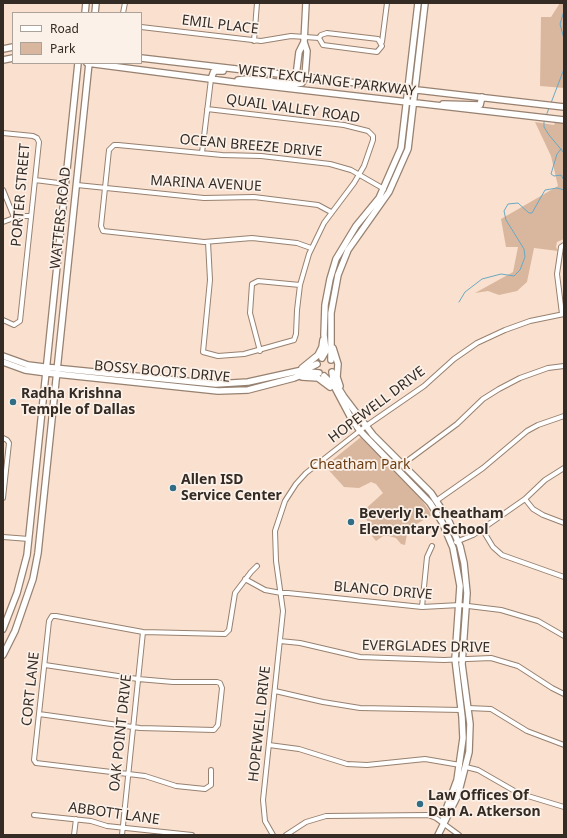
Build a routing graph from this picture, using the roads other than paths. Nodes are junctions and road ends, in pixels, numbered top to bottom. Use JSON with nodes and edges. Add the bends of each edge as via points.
{"nodes":[{"id":1,"x":256,"y":3,"type":"edge"},
{"id":2,"x":306,"y":3,"type":"edge"},
{"id":3,"x":387,"y":3,"type":"edge"},
{"id":4,"x":418,"y":3,"type":"edge"},
{"id":5,"x":426,"y":3,"type":"edge"},
{"id":6,"x":142,"y":26,"type":"edge"},
{"id":7,"x":383,"y":35,"type":"junction"},
{"id":8,"x":319,"y":38,"type":"junction"},
{"id":9,"x":304,"y":39,"type":"junction"},
{"id":10,"x":379,"y":39,"type":"junction"},
{"id":11,"x":254,"y":40,"type":"junction"},
{"id":12,"x":382,"y":44,"type":"junction"},
{"id":13,"x":142,"y":58,"type":"edge"},
{"id":14,"x":78,"y":64,"type":"edge"},
{"id":15,"x":88,"y":64,"type":"edge"},
{"id":16,"x":96,"y":64,"type":"edge"},
{"id":17,"x":255,"y":71,"type":"junction"},
{"id":18,"x":296,"y":76,"type":"junction"},
{"id":19,"x":305,"y":77,"type":"junction"},
{"id":20,"x":211,"y":79,"type":"junction"},
{"id":21,"x":233,"y":82,"type":"junction"},
{"id":22,"x":409,"y":88,"type":"junction"},
{"id":23,"x":416,"y":89,"type":"junction"},
{"id":24,"x":482,"y":97,"type":"junction"},
{"id":25,"x":408,"y":102,"type":"junction"},
{"id":26,"x":414,"y":103,"type":"junction"},
{"id":27,"x":434,"y":105,"type":"junction"},
{"id":28,"x":564,"y":107,"type":"edge"},
{"id":29,"x":207,"y":109,"type":"junction"},
{"id":30,"x":564,"y":120,"type":"edge"},
{"id":31,"x":3,"y":134,"type":"edge"},
{"id":32,"x":202,"y":153,"type":"junction"},
{"id":33,"x":359,"y":175,"type":"junction"},
{"id":34,"x":34,"y":180,"type":"junction"},
{"id":35,"x":66,"y":184,"type":"junction"},
{"id":36,"x":77,"y":185,"type":"junction"},
{"id":37,"x":105,"y":188,"type":"junction"},
{"id":38,"x":3,"y":190,"type":"edge"},
{"id":39,"x":384,"y":190,"type":"junction"},
{"id":40,"x":331,"y":212,"type":"junction"},
{"id":41,"x":31,"y":216,"type":"junction"},
{"id":42,"x":14,"y":218,"type":"junction"},
{"id":43,"x":3,"y":222,"type":"edge"},
{"id":44,"x":208,"y":242,"type":"junction"},
{"id":45,"x":563,"y":245,"type":"edge"},
{"id":46,"x":311,"y":248,"type":"junction"},
{"id":47,"x":300,"y":285,"type":"junction"},
{"id":48,"x":563,"y":314,"type":"edge"},
{"id":49,"x":3,"y":320,"type":"edge"},
{"id":50,"x":324,"y":335,"type":"junction"},
{"id":51,"x":330,"y":338,"type":"junction"},
{"id":52,"x":260,"y":350,"type":"junction"},
{"id":53,"x":3,"y":356,"type":"edge"},
{"id":54,"x":322,"y":358,"type":"junction"},
{"id":55,"x":331,"y":360,"type":"junction"},
{"id":56,"x":3,"y":362,"type":"edge"},
{"id":57,"x":317,"y":364,"type":"junction"},
{"id":58,"x":564,"y":366,"type":"edge"},
{"id":59,"x":48,"y":370,"type":"junction"},
{"id":60,"x":293,"y":371,"type":"junction"},
{"id":61,"x":57,"y":372,"type":"junction"},
{"id":62,"x":332,"y":372,"type":"junction"},
{"id":63,"x":321,"y":374,"type":"junction"},
{"id":64,"x":294,"y":378,"type":"junction"},
{"id":65,"x":350,"y":403,"type":"junction"},
{"id":66,"x":343,"y":405,"type":"junction"},
{"id":67,"x":564,"y":416,"type":"edge"},
{"id":68,"x":366,"y":426,"type":"junction"},
{"id":69,"x":360,"y":431,"type":"junction"},
{"id":70,"x":5,"y":439,"type":"edge"},
{"id":71,"x":403,"y":464,"type":"junction"},
{"id":72,"x":564,"y":468,"type":"edge"},
{"id":73,"x":4,"y":488,"type":"edge"},
{"id":74,"x":3,"y":498,"type":"edge"},
{"id":75,"x":525,"y":499,"type":"junction"},
{"id":76,"x":436,"y":501,"type":"junction"},
{"id":77,"x":564,"y":523,"type":"edge"},
{"id":78,"x":482,"y":529,"type":"junction"},
{"id":79,"x":3,"y":537,"type":"edge"},
{"id":80,"x":29,"y":539,"type":"junction"},
{"id":81,"x":40,"y":541,"type":"junction"},
{"id":82,"x":457,"y":541,"type":"junction"},
{"id":83,"x":451,"y":544,"type":"junction"},
{"id":84,"x":432,"y":546,"type":"dead end"},
{"id":85,"x":257,"y":566,"type":"dead end"},
{"id":86,"x":564,"y":577,"type":"edge"},
{"id":87,"x":245,"y":579,"type":"junction"},
{"id":88,"x":281,"y":594,"type":"junction"},
{"id":89,"x":460,"y":605,"type":"junction"},
{"id":90,"x":467,"y":605,"type":"junction"},
{"id":91,"x":422,"y":607,"type":"junction"},
{"id":92,"x":3,"y":629,"type":"edge"},
{"id":93,"x":143,"y":632,"type":"junction"},
{"id":94,"x":564,"y":636,"type":"edge"},
{"id":95,"x":280,"y":641,"type":"junction"},
{"id":96,"x":3,"y":655,"type":"edge"},
{"id":97,"x":455,"y":659,"type":"junction"},
{"id":98,"x":462,"y":659,"type":"junction"},
{"id":99,"x":45,"y":665,"type":"junction"},
{"id":100,"x":138,"y":679,"type":"junction"},
{"id":101,"x":275,"y":691,"type":"junction"},
{"id":102,"x":564,"y":694,"type":"edge"},
{"id":103,"x":468,"y":708,"type":"junction"},
{"id":104,"x":462,"y":710,"type":"junction"},
{"id":105,"x":39,"y":714,"type":"junction"},
{"id":106,"x":133,"y":727,"type":"junction"},
{"id":107,"x":269,"y":745,"type":"junction"},
{"id":108,"x":564,"y":745,"type":"edge"},
{"id":109,"x":460,"y":765,"type":"junction"},
{"id":110,"x":466,"y":767,"type":"junction"},
{"id":111,"x":211,"y":770,"type":"dead end"},
{"id":112,"x":128,"y":775,"type":"junction"},
{"id":113,"x":564,"y":807,"type":"edge"},
{"id":114,"x":34,"y":814,"type":"dead end"},
{"id":115,"x":76,"y":819,"type":"junction"},
{"id":116,"x":443,"y":823,"type":"junction"},
{"id":117,"x":123,"y":827,"type":"junction"},
{"id":118,"x":74,"y":835,"type":"edge"},
{"id":119,"x":122,"y":835,"type":"edge"},
{"id":120,"x":192,"y":835,"type":"edge"},
{"id":121,"x":274,"y":835,"type":"edge"},
{"id":122,"x":286,"y":835,"type":"edge"},
{"id":123,"x":438,"y":835,"type":"edge"},
{"id":124,"x":459,"y":835,"type":"edge"}],
"edges":[{"from":1,"to":11,"type":"street"},
{"from":2,"to":9,"type":"street"},
{"from":3,"to":7,"type":"street"},
{"from":4,"to":22,"type":"street"},
{"from":5,"to":23,"type":"street"},
{"from":6,"to":11,"type":"street","name":"EMIL PLACE"},
{"from":7,"to":10,"type":"street"},
{"from":7,"to":12,"type":"street"},
{"from":8,"to":9,"type":"street","name":"EMIL PLACE"},
{"from":8,"to":10,"type":"street","name":"EMIL PLACE","via":[[330,33]]},
{"from":8,"to":12,"type":"street","name":"EMIL PLACE","via":[[323,45],[374,52],[380,50]]},
{"from":9,"to":11,"type":"street","name":"EMIL PLACE","via":[[291,36],[266,41]]},
{"from":9,"to":18,"type":"street","via":[[299,52]]},
{"from":9,"to":19,"type":"street"},
{"from":10,"to":12,"type":"street"},
{"from":13,"to":17,"type":"street","name":"WEST EXCHANGE PARKWAY"},
{"from":14,"to":35,"type":"street","name":"WATTERS ROAD"},
{"from":15,"to":36,"type":"street","name":"WATTERS ROAD"},
{"from":16,"to":20,"type":"street","name":"WEST EXCHANGE PARKWAY"},
{"from":17,"to":18,"type":"street","name":"WEST EXCHANGE PARKWAY"},
{"from":17,"to":20,"type":"street","via":[[216,71],[211,74]]},
{"from":18,"to":19,"type":"street","name":"WEST EXCHANGE PARKWAY"},
{"from":19,"to":21,"type":"street","via":[[299,84],[247,79]]},
{"from":19,"to":22,"type":"street","name":"WEST EXCHANGE PARKWAY"},
{"from":20,"to":21,"type":"street","name":"WEST EXCHANGE PARKWAY"},
{"from":20,"to":29,"type":"street"},
{"from":21,"to":25,"type":"street","name":"WEST EXCHANGE PARKWAY"},
{"from":22,"to":23,"type":"street","name":"WEST EXCHANGE PARKWAY"},
{"from":22,"to":25,"type":"street"},
{"from":23,"to":24,"type":"street","name":"WEST EXCHANGE PARKWAY"},
{"from":23,"to":26,"type":"street"},
{"from":24,"to":27,"type":"street","via":[[480,105]]},
{"from":24,"to":28,"type":"street","name":"WEST EXCHANGE PARKWAY"},
{"from":25,"to":26,"type":"street","name":"WEST EXCHANGE PARKWAY"},
{"from":25,"to":39,"type":"street","via":[[401,148]]},
{"from":26,"to":27,"type":"street","name":"WEST EXCHANGE PARKWAY"},
{"from":26,"to":51,"type":"street","via":[[408,149],[398,173],[384,201],[348,250],[338,275],[331,309]]},
{"from":27,"to":30,"type":"street","name":"WEST EXCHANGE PARKWAY"},
{"from":29,"to":32,"type":"street"},
{"from":29,"to":33,"type":"street","name":"QUAIL VALLEY ROAD","via":[[344,125],[368,131],[373,136],[371,148]]},
{"from":31,"to":34,"type":"street","name":"PORTER STREET","via":[[37,138]]},
{"from":32,"to":33,"type":"street","name":"OCEAN BREEZE DRIVE","via":[[261,156],[330,164]]},
{"from":32,"to":37,"type":"street","name":"OCEAN BREEZE DRIVE","via":[[118,145],[111,147]]},
{"from":33,"to":39,"type":"street","name":"OCEAN BREEZE DRIVE"},
{"from":33,"to":40,"type":"street"},
{"from":34,"to":35,"type":"street"},
{"from":34,"to":41,"type":"street","name":"PORTER STREET"},
{"from":35,"to":59,"type":"street","name":"WATTERS ROAD"},
{"from":36,"to":37,"type":"street","name":"MARINA AVENUE"},
{"from":36,"to":61,"type":"street","name":"WATTERS ROAD"},
{"from":37,"to":40,"type":"street","name":"MARINA AVENUE","via":[[204,198],[254,197],[318,205]]},
{"from":37,"to":44,"type":"street","via":[[102,229],[105,231]]},
{"from":38,"to":42,"type":"street"},
{"from":39,"to":50,"type":"street","via":[[356,226],[336,259],[325,305]]},
{"from":40,"to":46,"type":"street"},
{"from":41,"to":42,"type":"street"},
{"from":41,"to":49,"type":"street","name":"PORTER STREET","via":[[20,321],[16,325]]},
{"from":42,"to":43,"type":"street"},
{"from":44,"to":46,"type":"street","via":[[252,238],[297,243]]},
{"from":44,"to":52,"type":"street","via":[[210,276],[203,352],[230,356]]},
{"from":45,"to":48,"type":"street","via":[[557,274]]},
{"from":46,"to":47,"type":"street"},
{"from":47,"to":52,"type":"street","via":[[295,338]]},
{"from":47,"to":52,"type":"street","via":[[258,281],[252,285],[250,313]]},
{"from":48,"to":68,"type":"street","name":"HOPEWELL DRIVE","via":[[530,321],[477,343],[418,390]]},
{"from":50,"to":54,"type":"street","via":[[326,351]]},
{"from":50,"to":60,"type":"street","via":[[322,349],[314,359],[303,368]]},
{"from":51,"to":55,"type":"street"},
{"from":51,"to":65,"type":"street","via":[[338,364],[338,381]]},
{"from":53,"to":59,"type":"street","name":"BOSSY BOOTS DRIVE"},
{"from":54,"to":55,"type":"street"},
{"from":54,"to":57,"type":"street"},
{"from":55,"to":62,"type":"street","via":[[334,365]]},
{"from":56,"to":59,"type":"street","name":"BOSSY BOOTS DRIVE","via":[[25,370]]},
{"from":57,"to":60,"type":"street","name":"BOSSY BOOTS DRIVE"},
{"from":57,"to":63,"type":"street"},
{"from":58,"to":71,"type":"street","via":[[548,368],[499,389]]},
{"from":59,"to":61,"type":"street","name":"BOSSY BOOTS DRIVE"},
{"from":59,"to":80,"type":"street","name":"WATTERS ROAD"},
{"from":60,"to":61,"type":"street","name":"BOSSY BOOTS DRIVE","via":[[240,383],[216,384]]},
{"from":61,"to":64,"type":"street","name":"BOSSY BOOTS DRIVE","via":[[218,391],[248,390]]},
{"from":61,"to":81,"type":"street","name":"WATTERS ROAD"},
{"from":62,"to":63,"type":"street"},
{"from":62,"to":65,"type":"street","via":[[334,381]]},
{"from":63,"to":64,"type":"street","name":"BOSSY BOOTS DRIVE","via":[[309,372]]},
{"from":63,"to":66,"type":"street","via":[[334,386]]},
{"from":64,"to":66,"type":"street","via":[[311,376],[320,379]]},
{"from":65,"to":68,"type":"street"},
{"from":66,"to":69,"type":"street"},
{"from":67,"to":76,"type":"street","via":[[527,431],[483,468]]},
{"from":68,"to":69,"type":"street","name":"HOPEWELL DRIVE"},
{"from":68,"to":71,"type":"street"},
{"from":69,"to":83,"type":"street","via":[[430,503],[442,522]]},
{"from":69,"to":88,"type":"street","name":"HOPEWELL DRIVE","via":[[306,473],[285,501],[275,539]]},
{"from":70,"to":73,"type":"street","via":[[9,443]]},
{"from":71,"to":76,"type":"street"},
{"from":72,"to":75,"type":"street","via":[[545,480]]},
{"from":73,"to":74,"type":"street"},
{"from":75,"to":77,"type":"street","via":[[533,509]]},
{"from":75,"to":78,"type":"street"},
{"from":76,"to":82,"type":"street","via":[[448,519]]},
{"from":78,"to":82,"type":"street"},
{"from":78,"to":86,"type":"street","via":[[493,547],[502,555]]},
{"from":79,"to":80,"type":"street"},
{"from":80,"to":81,"type":"street"},
{"from":80,"to":92,"type":"street","name":"WATTERS ROAD","via":[[24,571]]},
{"from":81,"to":96,"type":"street","name":"WATTERS ROAD","via":[[32,579]]},
{"from":82,"to":83,"type":"street"},
{"from":82,"to":90,"type":"street","via":[[465,570]]},
{"from":83,"to":89,"type":"street","via":[[460,580]]},
{"from":84,"to":91,"type":"street","via":[[427,557]]},
{"from":85,"to":87,"type":"street"},
{"from":87,"to":88,"type":"street","name":"BLANCO DRIVE","via":[[265,590]]},
{"from":87,"to":93,"type":"street","via":[[235,593],[229,630],[226,634]]},
{"from":88,"to":91,"type":"street","name":"BLANCO DRIVE"},
{"from":88,"to":95,"type":"street","name":"HOPEWELL DRIVE","via":[[283,611]]},
{"from":89,"to":90,"type":"street","name":"BLANCO DRIVE"},
{"from":89,"to":91,"type":"street","name":"BLANCO DRIVE"},
{"from":89,"to":97,"type":"street"},
{"from":90,"to":94,"type":"street","name":"BLANCO DRIVE","via":[[522,615],[549,626]]},
{"from":90,"to":98,"type":"street"},
{"from":93,"to":99,"type":"street","name":"CORT LANE","via":[[71,618],[51,617]]},
{"from":93,"to":100,"type":"street","name":"OAK POINT DRIVE"},
{"from":95,"to":97,"type":"street","name":"EVERGLADES DRIVE","via":[[360,657]]},
{"from":95,"to":101,"type":"street","name":"HOPEWELL DRIVE"},
{"from":97,"to":98,"type":"street","name":"EVERGLADES DRIVE"},
{"from":97,"to":104,"type":"street"},
{"from":98,"to":102,"type":"street","name":"EVERGLADES DRIVE","via":[[491,658],[504,661]]},
{"from":98,"to":103,"type":"street"},
{"from":99,"to":100,"type":"street"},
{"from":99,"to":105,"type":"street","name":"CORT LANE"},
{"from":100,"to":106,"type":"street","name":"OAK POINT DRIVE"},
{"from":100,"to":106,"type":"street","via":[[218,682],[222,688],[218,724],[215,729]]},
{"from":101,"to":104,"type":"street","via":[[360,708]]},
{"from":101,"to":107,"type":"street","name":"HOPEWELL DRIVE"},
{"from":103,"to":108,"type":"street","via":[[491,709],[527,731]]},
{"from":103,"to":110,"type":"street","via":[[470,738]]},
{"from":104,"to":109,"type":"street","via":[[463,738]]},
{"from":105,"to":106,"type":"street"},
{"from":105,"to":112,"type":"street","name":"CORT LANE","via":[[34,760],[36,764]]},
{"from":106,"to":112,"type":"street","name":"OAK POINT DRIVE"},
{"from":107,"to":109,"type":"street","via":[[299,749],[347,764],[425,759]]},
{"from":107,"to":121,"type":"street","name":"HOPEWELL DRIVE","via":[[263,811],[267,826]]},
{"from":109,"to":116,"type":"street"},
{"from":110,"to":113,"type":"street","via":[[478,770],[518,793]]},
{"from":110,"to":116,"type":"street","via":[[458,795]]},
{"from":111,"to":112,"type":"street","via":[[211,785],[205,789],[176,786],[158,779]]},
{"from":112,"to":117,"type":"street","name":"OAK POINT DRIVE"},
{"from":114,"to":115,"type":"street","name":"ABBOTT LANE"},
{"from":115,"to":117,"type":"street","name":"ABBOTT LANE"},
{"from":115,"to":118,"type":"street"},
{"from":116,"to":122,"type":"street","via":[[428,815],[326,816],[306,822]]},
{"from":116,"to":123,"type":"street"},
{"from":116,"to":124,"type":"street"},
{"from":117,"to":119,"type":"street","name":"OAK POINT DRIVE"},
{"from":117,"to":120,"type":"street","name":"ABBOTT LANE"}]}
